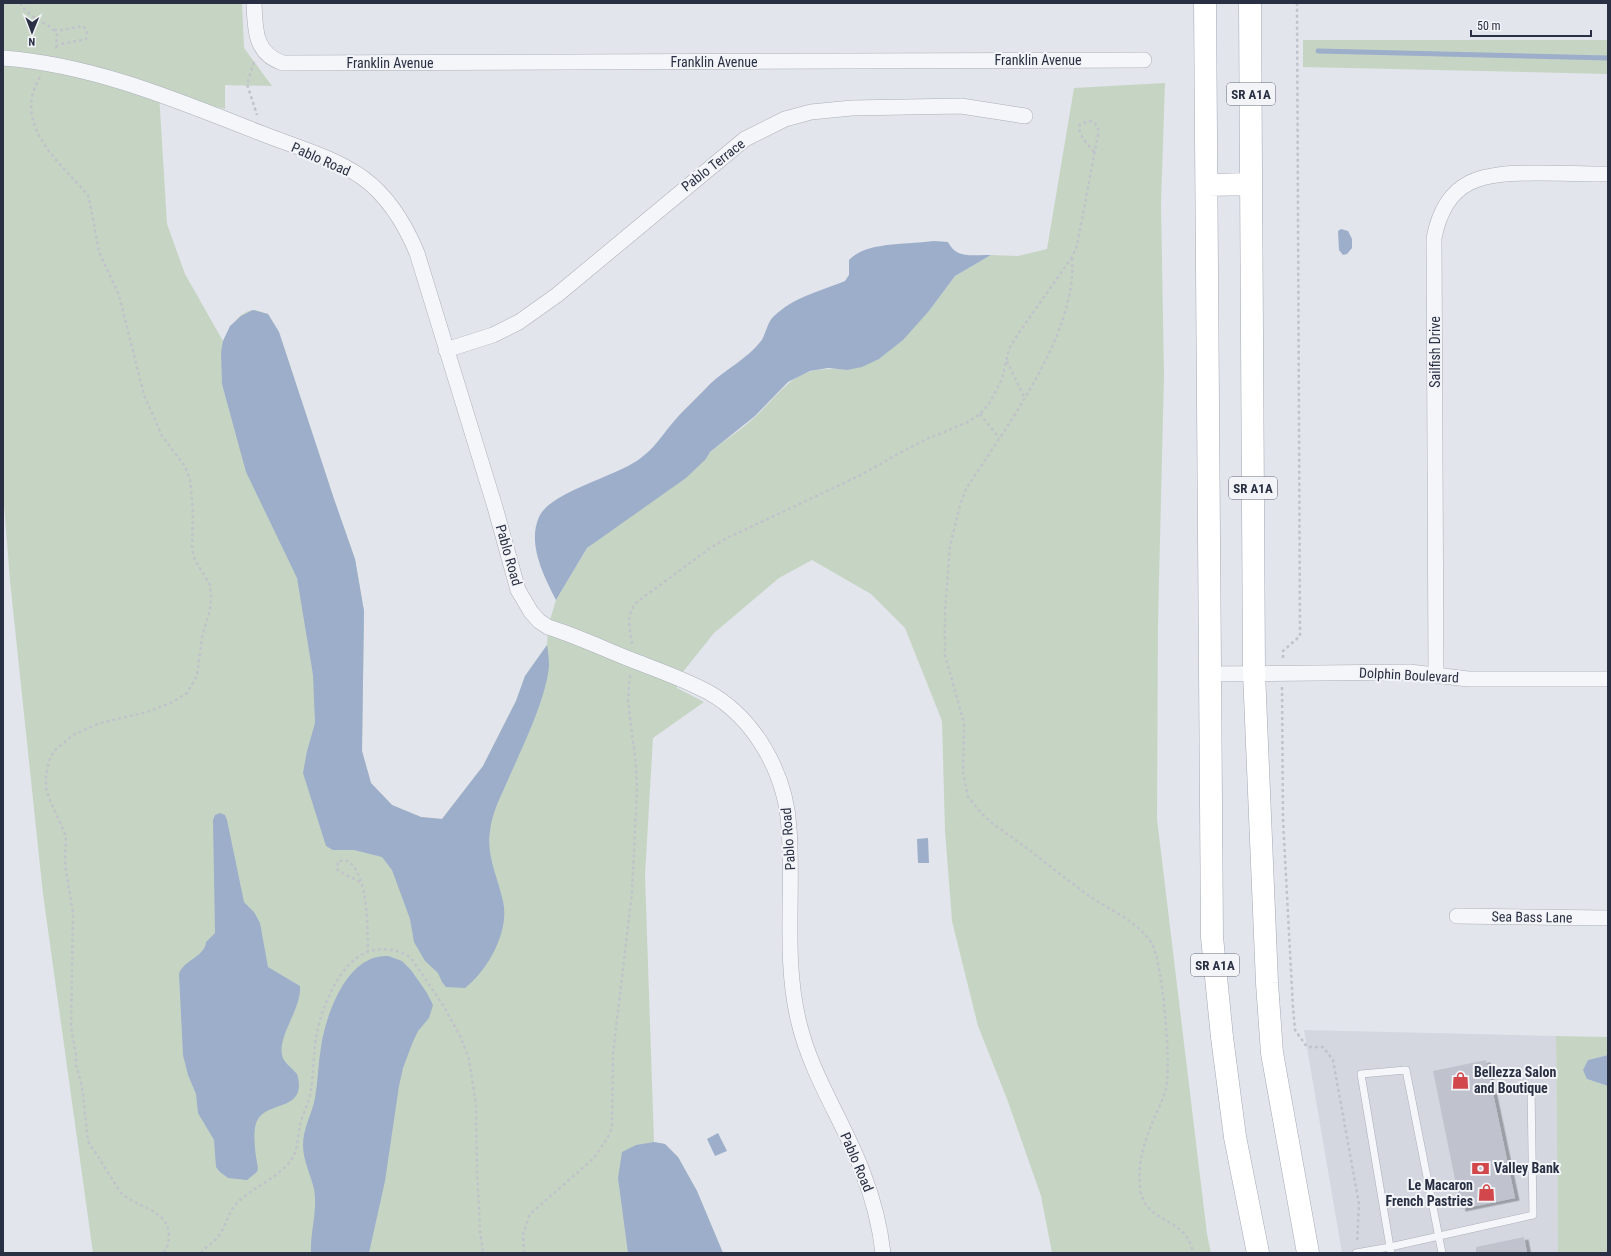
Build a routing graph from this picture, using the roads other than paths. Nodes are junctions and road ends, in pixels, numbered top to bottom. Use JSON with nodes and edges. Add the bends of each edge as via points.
{"nodes":[{"id":1,"x":254,"y":3,"type":"edge"},
{"id":2,"x":1205,"y":3,"type":"edge"},
{"id":3,"x":1250,"y":3,"type":"edge"},
{"id":4,"x":3,"y":58,"type":"edge"},
{"id":5,"x":1144,"y":60,"type":"dead end"},
{"id":6,"x":1025,"y":116,"type":"dead end"},
{"id":7,"x":1608,"y":174,"type":"edge"},
{"id":8,"x":1251,"y":184,"type":"junction"},
{"id":9,"x":1207,"y":185,"type":"junction"},
{"id":10,"x":446,"y":350,"type":"junction"},
{"id":11,"x":1254,"y":672,"type":"junction"},
{"id":12,"x":1210,"y":674,"type":"junction"},
{"id":13,"x":1436,"y":675,"type":"junction"},
{"id":14,"x":1608,"y":679,"type":"edge"},
{"id":15,"x":1457,"y":916,"type":"dead end"},
{"id":16,"x":1608,"y":918,"type":"edge"},
{"id":17,"x":1531,"y":1088,"type":"dead end"},
{"id":18,"x":1439,"y":1236,"type":"junction"},
{"id":19,"x":1391,"y":1250,"type":"edge"},
{"id":20,"x":884,"y":1253,"type":"edge"},
{"id":21,"x":1258,"y":1253,"type":"edge"},
{"id":22,"x":1308,"y":1253,"type":"edge"},
{"id":23,"x":1357,"y":1253,"type":"edge"},
{"id":24,"x":1442,"y":1253,"type":"edge"}],
"edges":[{"from":1,"to":5,"type":"street","name":"Franklin Avenue","via":[[254,22],[259,43],[272,60],[283,63]]},
{"from":2,"to":9,"type":"main road","number":"SR A1A"},
{"from":3,"to":8,"type":"main road","number":"SR A1A"},
{"from":4,"to":10,"type":"street","name":"Pablo Road","via":[[49,64],[110,78],[158,93],[344,167],[363,178],[388,203],[409,232],[418,253]]},
{"from":6,"to":10,"type":"street","name":"Pablo Terrace","via":[[961,106],[852,108],[810,112],[785,119],[745,139],[557,295],[519,322],[492,335]]},
{"from":7,"to":13,"type":"street","name":"Sailfish Drive","via":[[1493,174],[1473,180],[1462,188],[1444,206],[1437,221],[1434,238]]},
{"from":8,"to":9,"type":"main road"},
{"from":8,"to":11,"type":"main road","number":"SR A1A"},
{"from":9,"to":12,"type":"main road","number":"SR A1A"},
{"from":10,"to":20,"type":"street","name":"Pablo Road","via":[[518,590],[531,612],[548,627],[708,692],[725,703],[746,723],[773,765],[781,785],[790,828],[791,970],[795,1007],[814,1071],[863,1172]]},
{"from":11,"to":12,"type":"street","name":"Dolphin Boulevard"},
{"from":11,"to":13,"type":"street","name":"Dolphin Boulevard","via":[[1410,672]]},
{"from":11,"to":22,"type":"main road","number":"SR A1A","via":[[1272,1053]]},
{"from":12,"to":21,"type":"main road","number":"SR A1A","via":[[1212,937],[1235,1138]]},
{"from":13,"to":14,"type":"street","name":"Dolphin Boulevard","via":[[1468,678]]},
{"from":15,"to":16,"type":"street","name":"Sea Bass Lane"},
{"from":17,"to":18,"type":"lane","via":[[1532,1215]]},
{"from":18,"to":19,"type":"lane"},
{"from":18,"to":19,"type":"lane","via":[[1406,1070],[1361,1074]]},
{"from":18,"to":24,"type":"lane"},
{"from":19,"to":23,"type":"lane"}]}
